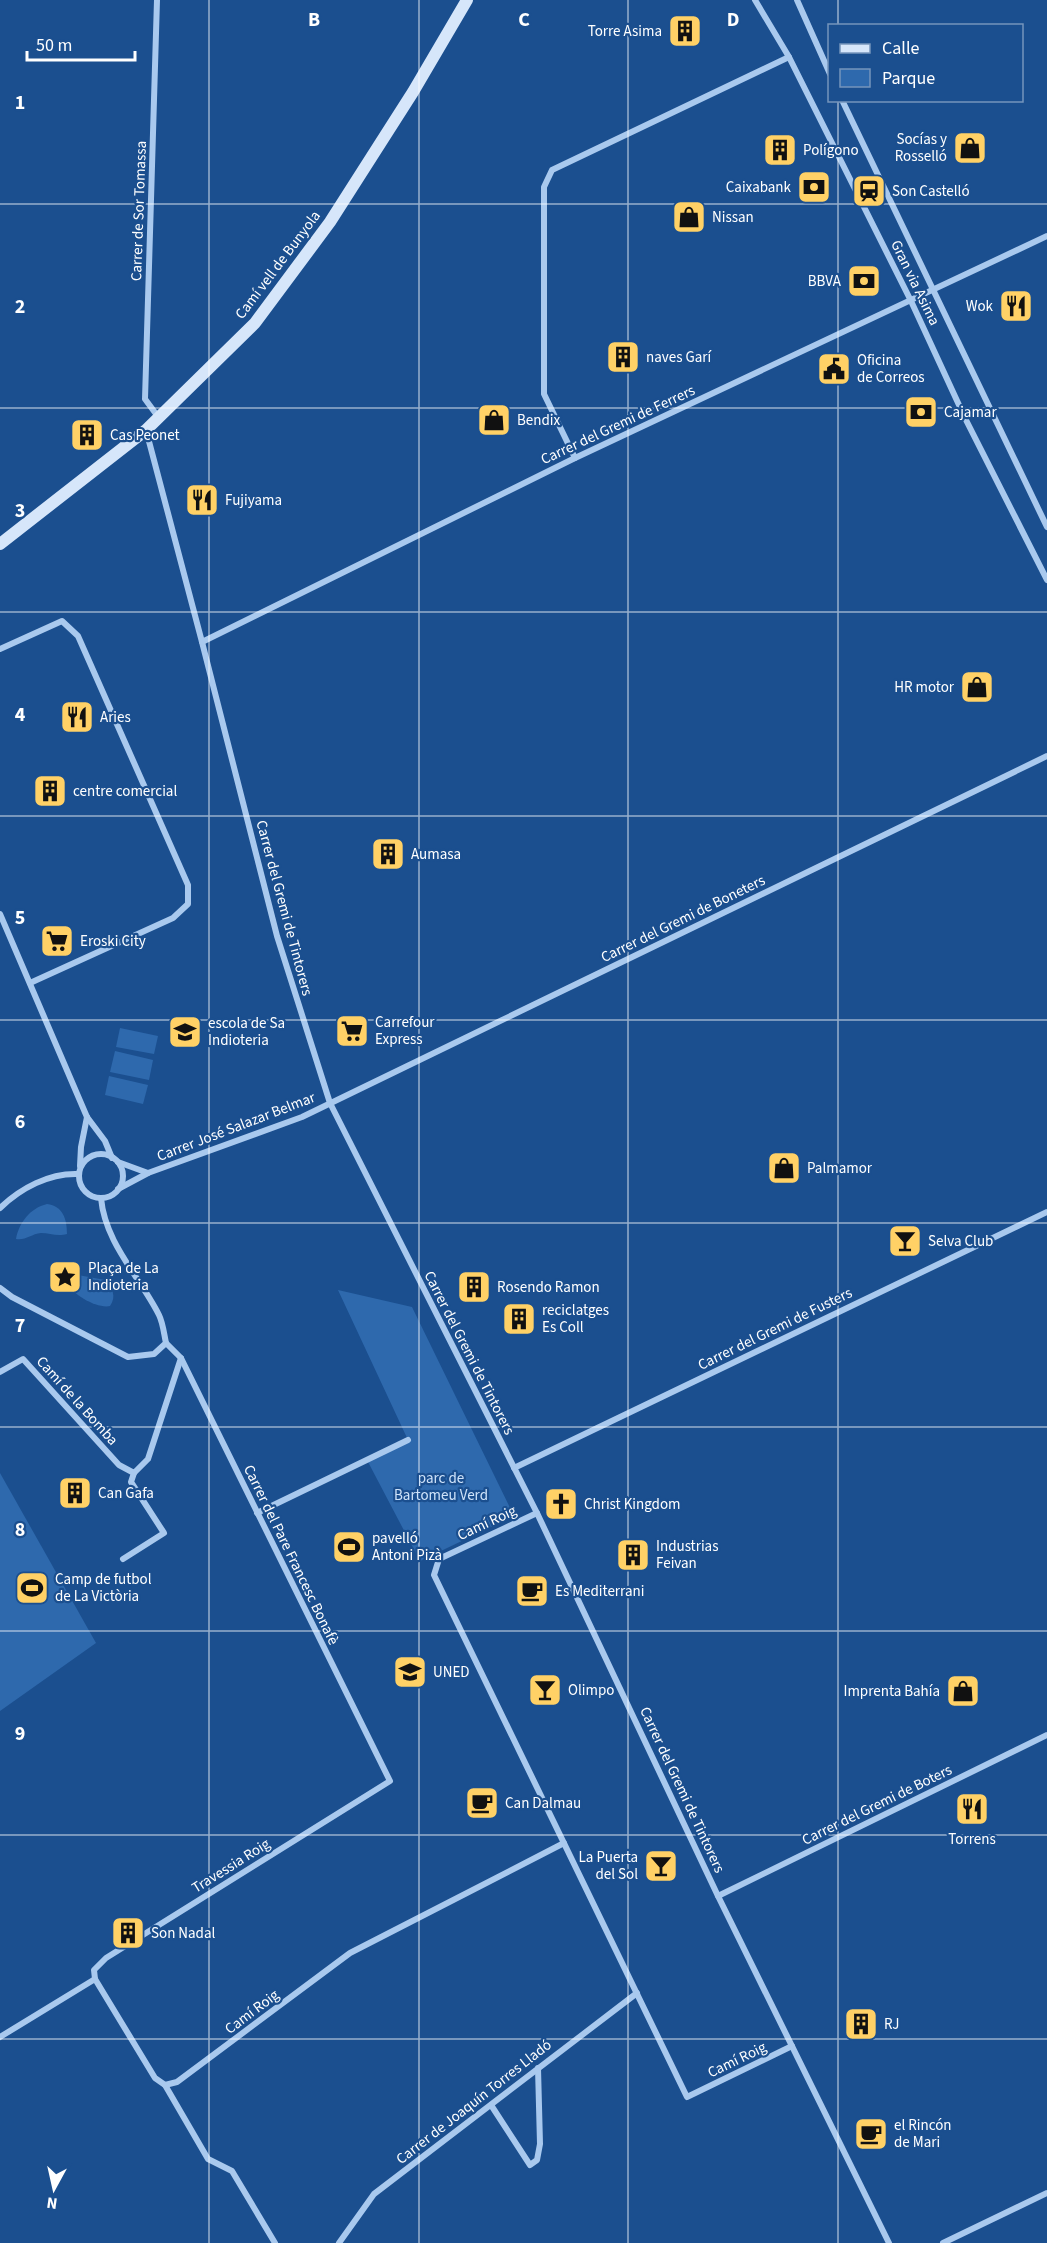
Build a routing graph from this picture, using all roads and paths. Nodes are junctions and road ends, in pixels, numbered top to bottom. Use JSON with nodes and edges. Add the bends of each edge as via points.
{"nodes":[{"id":1,"x":158,"y":0,"type":"edge"},
{"id":2,"x":466,"y":0,"type":"edge"},
{"id":3,"x":755,"y":0,"type":"edge"},
{"id":4,"x":797,"y":0,"type":"edge"},
{"id":5,"x":789,"y":57,"type":"junction"},
{"id":6,"x":828,"y":70,"type":"edge"},
{"id":7,"x":843,"y":102,"type":"edge"},
{"id":8,"x":1047,"y":236,"type":"edge"},
{"id":9,"x":932,"y":291,"type":"junction"},
{"id":10,"x":911,"y":301,"type":"junction"},
{"id":11,"x":159,"y":418,"type":"junction"},
{"id":12,"x":146,"y":430,"type":"junction"},
{"id":13,"x":575,"y":458,"type":"junction"},
{"id":14,"x":1047,"y":526,"type":"edge"},
{"id":15,"x":0,"y":544,"type":"edge"},
{"id":16,"x":1047,"y":580,"type":"edge"},
{"id":17,"x":202,"y":642,"type":"junction"},
{"id":18,"x":0,"y":649,"type":"edge"},
{"id":19,"x":1047,"y":756,"type":"edge"},
{"id":20,"x":0,"y":914,"type":"edge"},
{"id":21,"x":30,"y":984,"type":"junction"},
{"id":22,"x":330,"y":1103,"type":"junction"},
{"id":23,"x":87,"y":1116,"type":"junction"},
{"id":24,"x":115,"y":1160,"type":"junction"},
{"id":25,"x":79,"y":1171,"type":"junction"},
{"id":26,"x":148,"y":1173,"type":"junction"},
{"id":27,"x":118,"y":1189,"type":"junction"},
{"id":28,"x":101,"y":1198,"type":"junction"},
{"id":29,"x":0,"y":1208,"type":"edge"},
{"id":30,"x":1047,"y":1212,"type":"edge"},
{"id":31,"x":0,"y":1288,"type":"edge"},
{"id":32,"x":166,"y":1343,"type":"junction"},
{"id":33,"x":181,"y":1358,"type":"junction"},
{"id":34,"x":0,"y":1372,"type":"edge"},
{"id":35,"x":408,"y":1440,"type":"dead end"},
{"id":36,"x":514,"y":1468,"type":"junction"},
{"id":37,"x":134,"y":1473,"type":"junction"},
{"id":38,"x":256,"y":1513,"type":"junction"},
{"id":39,"x":537,"y":1513,"type":"junction"},
{"id":40,"x":123,"y":1559,"type":"dead end"},
{"id":41,"x":1047,"y":1735,"type":"edge"},
{"id":42,"x":390,"y":1781,"type":"joint"},
{"id":43,"x":564,"y":1843,"type":"junction"},
{"id":44,"x":718,"y":1896,"type":"junction"},
{"id":45,"x":95,"y":1979,"type":"junction"},
{"id":46,"x":637,"y":1993,"type":"junction"},
{"id":47,"x":0,"y":2037,"type":"edge"},
{"id":48,"x":792,"y":2046,"type":"junction"},
{"id":49,"x":538,"y":2068,"type":"junction"},
{"id":50,"x":165,"y":2085,"type":"junction"},
{"id":51,"x":492,"y":2105,"type":"junction"},
{"id":52,"x":1047,"y":2193,"type":"edge"},
{"id":53,"x":275,"y":2243,"type":"edge"},
{"id":54,"x":339,"y":2243,"type":"edge"},
{"id":55,"x":889,"y":2243,"type":"edge"},
{"id":56,"x":943,"y":2243,"type":"edge"}],
"edges":[{"from":1,"to":11,"type":"street","name":"Carrer de Sor Tomassa","via":[[144,399]]},
{"from":2,"to":11,"type":"main road","name":"Camí vell de Bunyola","via":[[330,222],[255,323]]},
{"from":3,"to":5,"type":"street","name":"Gran via Asima"},
{"from":4,"to":6,"type":"street"},
{"from":5,"to":10,"type":"street","name":"Gran via Asima"},
{"from":5,"to":13,"type":"street","via":[[552,170],[544,187],[544,394]]},
{"from":7,"to":9,"type":"street","name":"Gran via Asima"},
{"from":8,"to":9,"type":"street","name":"Carrer del Gremi de Ferrers"},
{"from":9,"to":10,"type":"street","name":"Carrer del Gremi de Ferrers"},
{"from":9,"to":14,"type":"street","name":"Gran via Asima"},
{"from":10,"to":13,"type":"street","name":"Carrer del Gremi de Ferrers"},
{"from":10,"to":16,"type":"street","name":"Gran via Asima"},
{"from":11,"to":12,"type":"main road","name":"Camí vell de Bunyola"},
{"from":12,"to":15,"type":"main road","name":"Camí vell de Bunyola"},
{"from":12,"to":17,"type":"street","name":"Carrer del Gremi de Tintorers"},
{"from":13,"to":17,"type":"street","name":"Carrer del Gremi de Ferrers"},
{"from":17,"to":22,"type":"street","name":"Carrer del Gremi de Tintorers","via":[[277,936]]},
{"from":18,"to":21,"type":"street","via":[[62,621],[78,636],[188,885],[188,904],[174,918]]},
{"from":19,"to":22,"type":"street","name":"Carrer del Gremi de Boneters"},
{"from":20,"to":21,"type":"street"},
{"from":21,"to":23,"type":"street"},
{"from":22,"to":26,"type":"street","name":"Carrer José Salazar Belmar","via":[[302,1117]]},
{"from":22,"to":36,"type":"street","name":"Carrer del Gremi de Tintorers"},
{"from":23,"to":24,"type":"street"},
{"from":23,"to":25,"type":"street"},
{"from":24,"to":25,"type":"street","via":[[94,1155]]},
{"from":24,"to":26,"type":"street","name":"Carrer José Salazar Belmar"},
{"from":24,"to":27,"type":"street","via":[[123,1175]]},
{"from":25,"to":28,"type":"street","via":[[79,1181],[87,1194]]},
{"from":25,"to":29,"type":"street","via":[[51,1177],[15,1193]]},
{"from":26,"to":27,"type":"street"},
{"from":27,"to":28,"type":"street"},
{"from":28,"to":32,"type":"street","via":[[112,1238],[160,1318]]},
{"from":30,"to":36,"type":"street","name":"Carrer del Gremi de Fusters"},
{"from":31,"to":32,"type":"street","via":[[128,1357],[154,1354]]},
{"from":32,"to":33,"type":"street","name":"Carrer del Pare Francesc Bonafè"},
{"from":33,"to":37,"type":"street","via":[[148,1460]]},
{"from":33,"to":38,"type":"street","name":"Carrer del Pare Francesc Bonafè"},
{"from":34,"to":37,"type":"street","name":"Camí de la Bomba","via":[[23,1359],[119,1465]]},
{"from":35,"to":38,"type":"street"},
{"from":36,"to":39,"type":"street","name":"Carrer del Gremi de Tintorers"},
{"from":37,"to":40,"type":"street","via":[[131,1482],[164,1533]]},
{"from":38,"to":42,"type":"street","name":"Carrer del Pare Francesc Bonafè"},
{"from":39,"to":43,"type":"street","name":"Camí Roig","via":[[439,1559],[434,1575]]},
{"from":39,"to":44,"type":"street","name":"Carrer del Gremi de Tintorers"},
{"from":41,"to":44,"type":"street","name":"Carrer del Gremi de Boters"},
{"from":42,"to":45,"type":"street","name":"Travessia Roig","via":[[106,1958],[94,1970]]},
{"from":43,"to":46,"type":"street","name":"Camí Roig"},
{"from":43,"to":50,"type":"street","name":"Camí Roig","via":[[350,1953],[177,2082]]},
{"from":44,"to":48,"type":"street","name":"Carrer del Gremi de Tintorers"},
{"from":45,"to":47,"type":"street"},
{"from":45,"to":50,"type":"street","via":[[155,2078]]},
{"from":46,"to":48,"type":"street","name":"Camí Roig","via":[[687,2097]]},
{"from":46,"to":49,"type":"street","name":"Carrer de Joaquín Torres Lladó"},
{"from":48,"to":55,"type":"street","name":"Carrer del Gremi de Tintorers"},
{"from":49,"to":51,"type":"street","name":"Carrer de Joaquín Torres Lladó"},
{"from":49,"to":51,"type":"street","via":[[537,2160],[530,2165]]},
{"from":50,"to":53,"type":"street","via":[[208,2159],[232,2171]]},
{"from":51,"to":54,"type":"street","name":"Carrer de Joaquín Torres Lladó","via":[[374,2194]]},
{"from":52,"to":56,"type":"street"}]}
